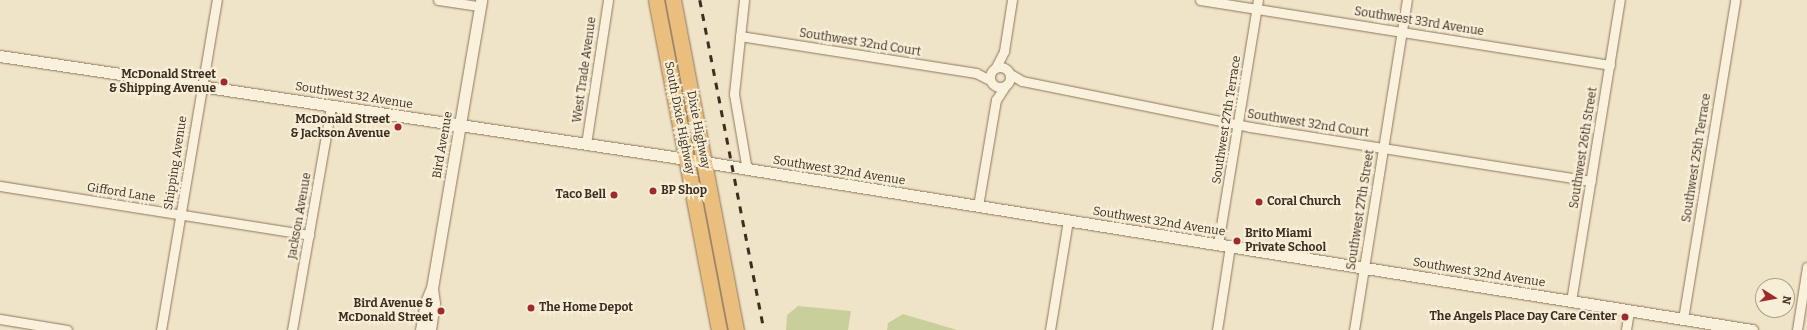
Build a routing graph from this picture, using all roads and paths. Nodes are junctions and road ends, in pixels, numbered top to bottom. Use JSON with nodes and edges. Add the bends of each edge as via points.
{"nodes":[{"id":1,"x":217,"y":0,"type":"edge"},
{"id":2,"x":438,"y":0,"type":"edge"},
{"id":3,"x":608,"y":0,"type":"edge"},
{"id":4,"x":656,"y":0,"type":"edge"},
{"id":5,"x":673,"y":0,"type":"edge"},
{"id":6,"x":744,"y":0,"type":"edge"},
{"id":7,"x":1012,"y":0,"type":"edge"},
{"id":8,"x":1200,"y":0,"type":"edge"},
{"id":9,"x":1407,"y":0,"type":"edge"},
{"id":10,"x":1620,"y":0,"type":"edge"},
{"id":11,"x":1735,"y":0,"type":"edge"},
{"id":12,"x":479,"y":2,"type":"edge"},
{"id":13,"x":1258,"y":4,"type":"edge"},
{"id":14,"x":1402,"y":32,"type":"junction"},
{"id":15,"x":740,"y":36,"type":"junction"},
{"id":16,"x":1004,"y":52,"type":"junction"},
{"id":17,"x":0,"y":56,"type":"edge"},
{"id":18,"x":1610,"y":65,"type":"junction"},
{"id":19,"x":1009,"y":72,"type":"junction"},
{"id":20,"x":993,"y":76,"type":"junction"},
{"id":21,"x":1022,"y":81,"type":"junction"},
{"id":22,"x":1006,"y":85,"type":"junction"},
{"id":23,"x":201,"y":86,"type":"junction"},
{"id":24,"x":996,"y":100,"type":"junction"},
{"id":25,"x":330,"y":106,"type":"junction"},
{"id":26,"x":1238,"y":124,"type":"junction"},
{"id":27,"x":459,"y":125,"type":"junction"},
{"id":28,"x":586,"y":144,"type":"junction"},
{"id":29,"x":1384,"y":148,"type":"junction"},
{"id":30,"x":686,"y":159,"type":"junction"},
{"id":31,"x":704,"y":162,"type":"junction"},
{"id":32,"x":747,"y":170,"type":"junction"},
{"id":33,"x":1591,"y":181,"type":"junction"},
{"id":34,"x":0,"y":186,"type":"edge"},
{"id":35,"x":978,"y":206,"type":"junction"},
{"id":36,"x":180,"y":214,"type":"junction"},
{"id":37,"x":1068,"y":220,"type":"junction"},
{"id":38,"x":309,"y":235,"type":"junction"},
{"id":39,"x":1218,"y":244,"type":"junction"},
{"id":40,"x":1230,"y":246,"type":"junction"},
{"id":41,"x":1807,"y":266,"type":"edge"},
{"id":42,"x":1364,"y":268,"type":"junction"},
{"id":43,"x":432,"y":288,"type":"junction"},
{"id":44,"x":1571,"y":300,"type":"junction"},
{"id":45,"x":1629,"y":310,"type":"junction"},
{"id":46,"x":0,"y":319,"type":"edge"},
{"id":47,"x":1683,"y":319,"type":"junction"},
{"id":48,"x":31,"y":327,"type":"edge"},
{"id":49,"x":67,"y":330,"type":"edge"},
{"id":50,"x":161,"y":330,"type":"edge"},
{"id":51,"x":292,"y":330,"type":"edge"},
{"id":52,"x":421,"y":330,"type":"edge"},
{"id":53,"x":430,"y":330,"type":"edge"},
{"id":54,"x":719,"y":330,"type":"edge"},
{"id":55,"x":736,"y":330,"type":"edge"},
{"id":56,"x":1050,"y":330,"type":"edge"},
{"id":57,"x":1217,"y":330,"type":"edge"},
{"id":58,"x":1354,"y":330,"type":"edge"},
{"id":59,"x":1626,"y":330,"type":"edge"},
{"id":60,"x":1752,"y":330,"type":"edge"},
{"id":61,"x":1797,"y":330,"type":"edge"}],
"edges":[{"from":1,"to":23,"type":"street","name":"Shipping Avenue"},
{"from":2,"to":12,"type":"street"},
{"from":3,"to":28,"type":"street","name":"West Trade Avenue"},
{"from":4,"to":30,"type":"highway","name":"South Dixie Highway"},
{"from":5,"to":31,"type":"highway","name":"Dixie Highway"},
{"from":6,"to":15,"type":"street"},
{"from":7,"to":16,"type":"street"},
{"from":8,"to":13,"type":"street","name":"Southwest 33rd Avenue"},
{"from":9,"to":14,"type":"street","name":"Southwest 27th Street"},
{"from":10,"to":18,"type":"street","name":"Southwest 26th Street"},
{"from":11,"to":47,"type":"street","name":"Southwest 25th Terrace"},
{"from":12,"to":27,"type":"street","name":"Bird Avenue"},
{"from":13,"to":14,"type":"street","name":"Southwest 33rd Avenue"},
{"from":13,"to":26,"type":"street","name":"Southwest 27th Terrace"},
{"from":14,"to":18,"type":"street","name":"Southwest 33rd Avenue"},
{"from":14,"to":29,"type":"street","name":"Southwest 27th Street"},
{"from":15,"to":20,"type":"street","name":"Southwest 32nd Court"},
{"from":15,"to":32,"type":"street","via":[[734,94]]},
{"from":16,"to":19,"type":"street"},
{"from":16,"to":20,"type":"street"},
{"from":17,"to":23,"type":"street","name":"Southwest 32 Avenue"},
{"from":18,"to":33,"type":"street","name":"Southwest 26th Street"},
{"from":19,"to":20,"type":"street","name":"Southwest 32nd Court"},
{"from":19,"to":21,"type":"street","name":"Southwest 32nd Court"},
{"from":19,"to":22,"type":"street"},
{"from":20,"to":22,"type":"street","name":"Southwest 32nd Court"},
{"from":20,"to":24,"type":"street"},
{"from":21,"to":22,"type":"street","name":"Southwest 32nd Court"},
{"from":21,"to":26,"type":"street","name":"Southwest 32nd Court"},
{"from":22,"to":24,"type":"street"},
{"from":23,"to":25,"type":"street","name":"Southwest 32 Avenue"},
{"from":23,"to":36,"type":"street","name":"Shipping Avenue"},
{"from":24,"to":35,"type":"street"},
{"from":25,"to":27,"type":"street","name":"Southwest 32 Avenue"},
{"from":25,"to":38,"type":"street","name":"Jackson Avenue"},
{"from":26,"to":29,"type":"street","name":"Southwest 32nd Court"},
{"from":26,"to":39,"type":"street","name":"Southwest 27th Terrace"},
{"from":27,"to":28,"type":"street","name":"Southwest 32 Avenue"},
{"from":27,"to":43,"type":"street","name":"Bird Avenue"},
{"from":28,"to":30,"type":"street","name":"Southwest 32 Avenue"},
{"from":29,"to":33,"type":"street","name":"Southwest 32nd Court"},
{"from":29,"to":42,"type":"street","name":"Southwest 27th Street"},
{"from":30,"to":31,"type":"street","name":"Southwest 32 Avenue"},
{"from":30,"to":54,"type":"highway","name":"South Dixie Highway"},
{"from":31,"to":32,"type":"street","name":"Southwest 32nd Avenue"},
{"from":31,"to":55,"type":"highway","name":"Dixie Highway"},
{"from":32,"to":35,"type":"street","name":"Southwest 32nd Avenue"},
{"from":33,"to":44,"type":"street","name":"Southwest 26th Street"},
{"from":34,"to":36,"type":"street","name":"Gifford Lane"},
{"from":35,"to":37,"type":"street","name":"Southwest 32nd Avenue"},
{"from":36,"to":38,"type":"street","name":"Gifford Lane"},
{"from":36,"to":50,"type":"street","name":"Shipping Avenue"},
{"from":37,"to":39,"type":"street","name":"Southwest 32nd Avenue"},
{"from":37,"to":56,"type":"street"},
{"from":38,"to":51,"type":"street","name":"Jackson Avenue"},
{"from":39,"to":40,"type":"street","name":"Southwest 32nd Avenue"},
{"from":40,"to":42,"type":"street","name":"Southwest 32nd Avenue"},
{"from":40,"to":57,"type":"street"},
{"from":41,"to":61,"type":"street"},
{"from":42,"to":44,"type":"street","name":"Southwest 32nd Avenue"},
{"from":42,"to":58,"type":"street","name":"Southwest 27th Street"},
{"from":43,"to":52,"type":"street","name":"Bird Avenue","via":[[426,302]]},
{"from":43,"to":53,"type":"street","name":"Bird Avenue","via":[[434,303]]},
{"from":44,"to":45,"type":"street","name":"Southwest 32nd Avenue"},
{"from":45,"to":47,"type":"street","name":"Southwest 32nd Avenue"},
{"from":45,"to":59,"type":"street"},
{"from":46,"to":48,"type":"street"},
{"from":47,"to":60,"type":"street","name":"Southwest 32nd Avenue"},
{"from":48,"to":49,"type":"street"}]}
